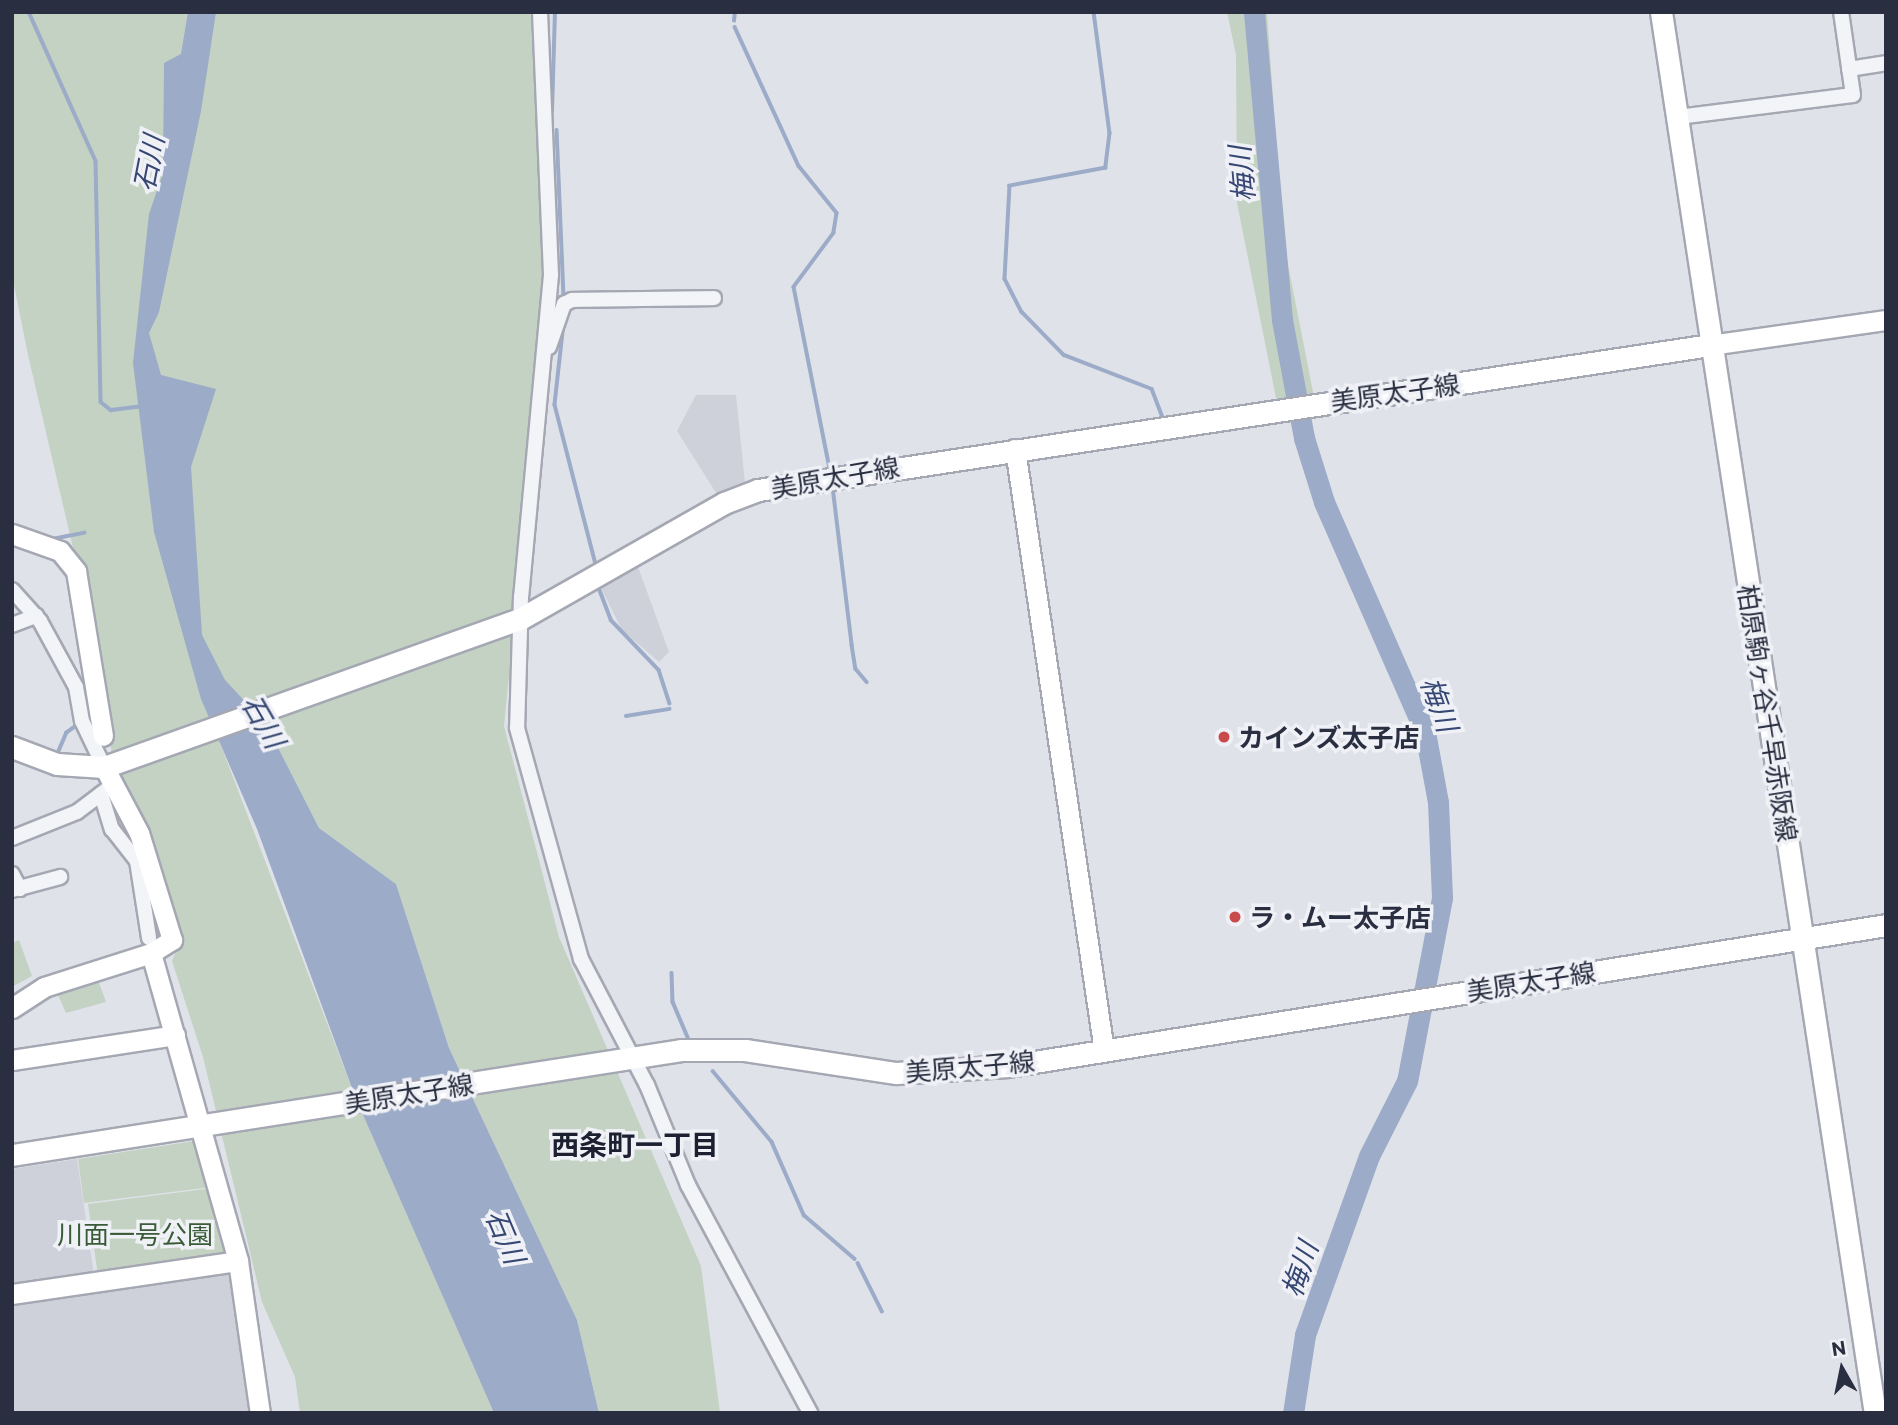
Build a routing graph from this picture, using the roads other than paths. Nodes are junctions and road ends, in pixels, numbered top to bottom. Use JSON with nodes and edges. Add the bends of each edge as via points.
{"nodes":[{"id":1,"x":540,"y":12,"type":"edge"},
{"id":2,"x":1661,"y":12,"type":"edge"},
{"id":3,"x":1841,"y":12,"type":"edge"},
{"id":4,"x":1886,"y":63,"type":"edge"},
{"id":5,"x":1849,"y":69,"type":"junction"},
{"id":6,"x":1678,"y":117,"type":"junction"},
{"id":7,"x":714,"y":298,"type":"dead end"},
{"id":8,"x":1886,"y":320,"type":"edge"},
{"id":9,"x":1710,"y":345,"type":"junction"},
{"id":10,"x":547,"y":352,"type":"junction"},
{"id":11,"x":1015,"y":449,"type":"junction"},
{"id":12,"x":12,"y":534,"type":"edge"},
{"id":13,"x":12,"y":590,"type":"edge"},
{"id":14,"x":36,"y":615,"type":"junction"},
{"id":15,"x":514,"y":621,"type":"junction"},
{"id":16,"x":12,"y":625,"type":"edge"},
{"id":17,"x":103,"y":736,"type":"joint"},
{"id":18,"x":12,"y":747,"type":"edge"},
{"id":19,"x":107,"y":778,"type":"junction"},
{"id":20,"x":12,"y":838,"type":"edge"},
{"id":21,"x":12,"y":874,"type":"edge"},
{"id":22,"x":60,"y":877,"type":"dead end"},
{"id":23,"x":16,"y":890,"type":"edge"},
{"id":24,"x":1886,"y":925,"type":"edge"},
{"id":25,"x":1804,"y":938,"type":"junction"},
{"id":26,"x":150,"y":946,"type":"junction"},
{"id":27,"x":12,"y":1008,"type":"edge"},
{"id":28,"x":175,"y":1035,"type":"junction"},
{"id":29,"x":1104,"y":1051,"type":"junction"},
{"id":30,"x":12,"y":1060,"type":"edge"},
{"id":31,"x":628,"y":1060,"type":"junction"},
{"id":32,"x":202,"y":1125,"type":"junction"},
{"id":33,"x":12,"y":1155,"type":"edge"},
{"id":34,"x":238,"y":1261,"type":"junction"},
{"id":35,"x":12,"y":1294,"type":"edge"},
{"id":36,"x":261,"y":1413,"type":"edge"},
{"id":37,"x":810,"y":1413,"type":"edge"},
{"id":38,"x":1875,"y":1413,"type":"edge"}],
"edges":[{"from":1,"to":10,"type":"street","via":[[551,275]]},
{"from":2,"to":6,"type":"main road","name":"柏原駒ヶ谷千早赤阪線"},
{"from":3,"to":5,"type":"street"},
{"from":4,"to":5,"type":"street"},
{"from":5,"to":6,"type":"street","via":[[1853,96]]},
{"from":6,"to":9,"type":"main road","name":"柏原駒ヶ谷千早赤阪線"},
{"from":7,"to":10,"type":"street","via":[[572,300],[564,304],[561,327]]},
{"from":8,"to":9,"type":"street"},
{"from":9,"to":11,"type":"main road","name":"美原太子線"},
{"from":9,"to":25,"type":"main road","name":"柏原駒ヶ谷千早赤阪線"},
{"from":10,"to":15,"type":"street"},
{"from":11,"to":15,"type":"main road","name":"美原太子線","via":[[741,495]]},
{"from":11,"to":29,"type":"street"},
{"from":12,"to":17,"type":"street","via":[[60,551],[76,571]]},
{"from":13,"to":14,"type":"street"},
{"from":14,"to":16,"type":"street"},
{"from":14,"to":19,"type":"street","via":[[76,687],[82,720]]},
{"from":15,"to":19,"type":"main road","name":"美原太子線"},
{"from":15,"to":31,"type":"street","via":[[514,710],[532,792],[581,959]]},
{"from":17,"to":19,"type":"street"},
{"from":18,"to":19,"type":"main road","name":"美原太子線"},
{"from":19,"to":20,"type":"street","via":[[77,812]]},
{"from":19,"to":26,"type":"street","via":[[139,834],[172,940]]},
{"from":21,"to":23,"type":"street"},
{"from":22,"to":23,"type":"street"},
{"from":24,"to":25,"type":"main road","name":"美原太子線"},
{"from":25,"to":29,"type":"main road","name":"美原太子線"},
{"from":25,"to":38,"type":"main road","name":"柏原駒ヶ谷千早赤阪線"},
{"from":26,"to":27,"type":"street","via":[[44,987]]},
{"from":26,"to":28,"type":"street"},
{"from":28,"to":30,"type":"street"},
{"from":28,"to":32,"type":"street"},
{"from":29,"to":31,"type":"main road","name":"美原太子線","via":[[936,1074],[745,1051],[681,1050]]},
{"from":31,"to":32,"type":"main road","name":"美原太子線"},
{"from":31,"to":37,"type":"street","via":[[688,1185]]},
{"from":32,"to":33,"type":"main road","name":"美原太子線"},
{"from":32,"to":34,"type":"street"},
{"from":34,"to":35,"type":"street"},
{"from":34,"to":36,"type":"street"}]}
